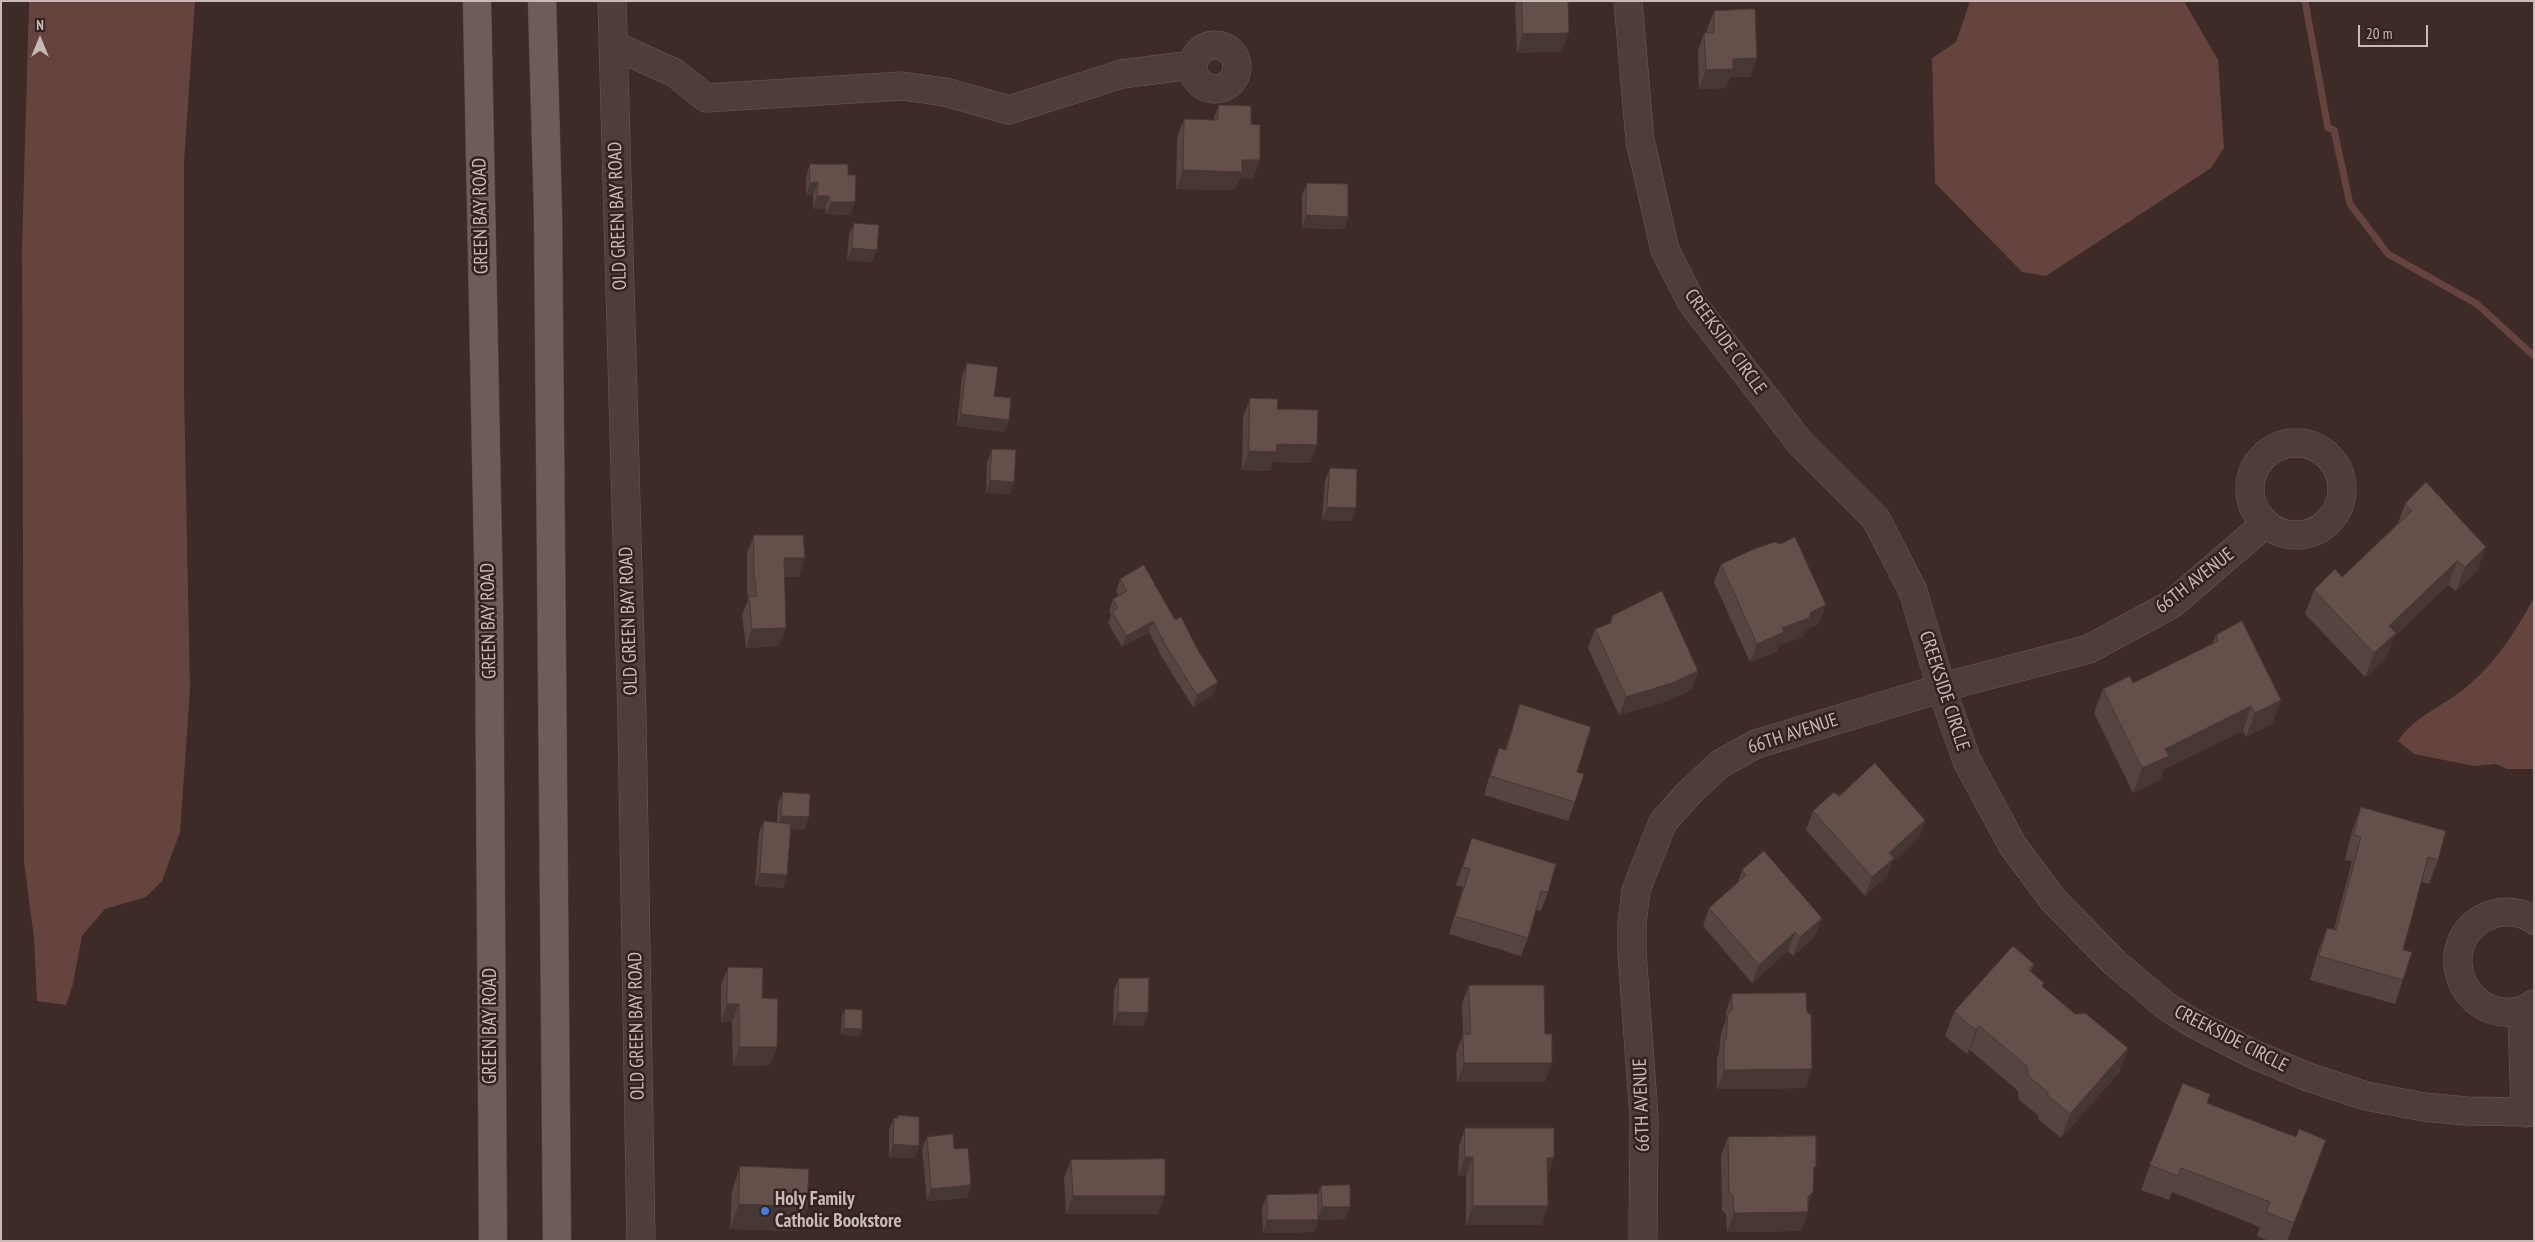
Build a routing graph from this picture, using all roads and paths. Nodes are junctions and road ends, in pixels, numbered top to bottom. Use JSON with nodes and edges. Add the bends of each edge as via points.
{"nodes":[{"id":1,"x":477,"y":1,"type":"edge"},
{"id":2,"x":542,"y":1,"type":"edge"},
{"id":3,"x":612,"y":1,"type":"edge"},
{"id":4,"x":1628,"y":1,"type":"edge"},
{"id":5,"x":613,"y":44,"type":"junction"},
{"id":6,"x":1192,"y":65,"type":"dead end"},
{"id":7,"x":2265,"y":524,"type":"dead end"},
{"id":8,"x":1942,"y":690,"type":"junction"},
{"id":9,"x":2534,"y":920,"type":"edge"},
{"id":10,"x":2528,"y":1007,"type":"edge"},
{"id":11,"x":2529,"y":1112,"type":"edge"},
{"id":12,"x":493,"y":1241,"type":"edge"},
{"id":13,"x":557,"y":1241,"type":"edge"},
{"id":14,"x":641,"y":1241,"type":"edge"},
{"id":15,"x":1643,"y":1241,"type":"edge"}],
"edges":[{"from":1,"to":12,"type":"main road","name":"GREEN BAY ROAD","via":[[489,603]]},
{"from":2,"to":13,"type":"main road","via":[[548,253]]},
{"from":3,"to":5,"type":"street","name":"OLD GREEN BAY ROAD"},
{"from":4,"to":8,"type":"street","name":"CREEKSIDE CIRCLE","via":[[1640,140],[1666,250],[1692,303],[1802,444],[1876,519],[1913,591]]},
{"from":5,"to":6,"type":"street","via":[[675,73],[706,98],[902,86],[946,92],[1009,110],[1122,74]]},
{"from":5,"to":14,"type":"street","name":"OLD GREEN BAY ROAD","via":[[632,728]]},
{"from":7,"to":8,"type":"street","name":"66TH AVENUE","via":[[2172,604],[2089,649]]},
{"from":8,"to":11,"type":"street","name":"CREEKSIDE CIRCLE","via":[[1970,769],[2013,846],[2037,880],[2076,926],[2166,1006],[2253,1054],[2366,1096],[2424,1107]]},
{"from":8,"to":15,"type":"street","name":"66TH AVENUE","via":[[1813,726],[1736,753],[1696,786],[1663,822],[1636,890],[1632,924],[1644,1117]]},
{"from":9,"to":10,"type":"street","via":[[2514,912],[2498,912],[2483,918],[2462,940],[2458,955],[2458,971],[2473,998],[2499,1011]]},
{"from":10,"to":11,"type":"street"}]}
